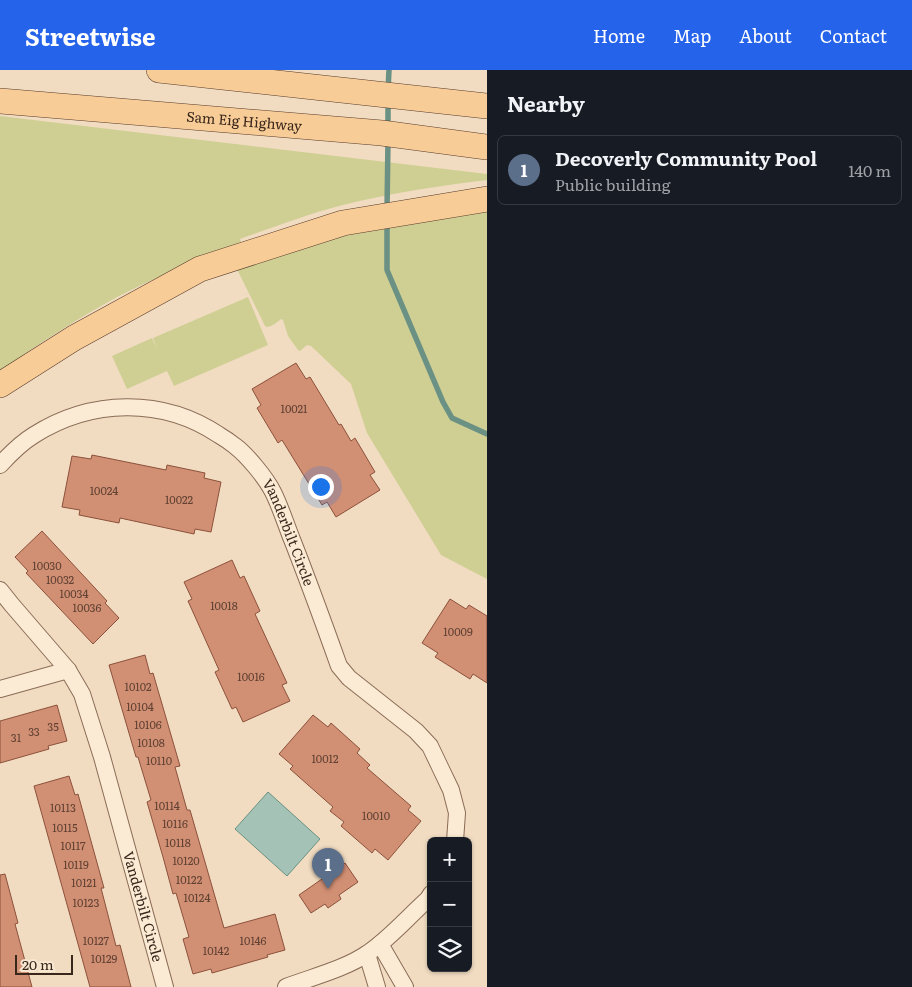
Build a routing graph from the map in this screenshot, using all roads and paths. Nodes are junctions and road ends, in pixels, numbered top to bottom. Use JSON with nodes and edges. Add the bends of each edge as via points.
{"nodes":[{"id":1,"x":159,"y":70,"type":"edge"},
{"id":2,"x":226,"y":74,"type":"edge"},
{"id":3,"x":0,"y":101,"type":"edge"},
{"id":4,"x":487,"y":106,"type":"edge"},
{"id":5,"x":487,"y":147,"type":"edge"},
{"id":6,"x":487,"y":198,"type":"edge"},
{"id":7,"x":0,"y":385,"type":"edge"},
{"id":8,"x":0,"y":465,"type":"edge"},
{"id":9,"x":0,"y":590,"type":"edge"},
{"id":10,"x":6,"y":607,"type":"edge"},
{"id":11,"x":68,"y":670,"type":"junction"},
{"id":12,"x":0,"y":689,"type":"edge"},
{"id":13,"x":455,"y":837,"type":"edge"},
{"id":14,"x":427,"y":900,"type":"edge"},
{"id":15,"x":380,"y":944,"type":"junction"},
{"id":16,"x":367,"y":954,"type":"junction"},
{"id":17,"x":165,"y":987,"type":"edge"},
{"id":18,"x":286,"y":987,"type":"edge"},
{"id":19,"x":377,"y":987,"type":"edge"},
{"id":20,"x":405,"y":987,"type":"edge"}],
"edges":[{"from":1,"to":2,"type":"main road"},
{"from":2,"to":4,"type":"main road"},
{"from":3,"to":5,"type":"main road","name":"Sam Eig Highway","via":[[387,134]]},
{"from":6,"to":7,"type":"main road","via":[[344,223],[200,269],[74,338]]},
{"from":8,"to":13,"type":"street","name":"Vanderbilt Circle","via":[[33,435],[63,419],[101,408],[137,406],[169,412],[194,421],[235,446],[254,465],[273,492],[339,666],[430,746],[451,790],[457,813]]},
{"from":9,"to":10,"type":"street","name":"Vanderbilt Circle"},
{"from":10,"to":11,"type":"street","name":"Vanderbilt Circle"},
{"from":11,"to":12,"type":"street"},
{"from":11,"to":17,"type":"street","name":"Vanderbilt Circle","via":[[82,694],[91,722]]},
{"from":14,"to":15,"type":"street"},
{"from":15,"to":16,"type":"street"},
{"from":15,"to":20,"type":"street"},
{"from":16,"to":18,"type":"street"},
{"from":16,"to":19,"type":"street"}]}
